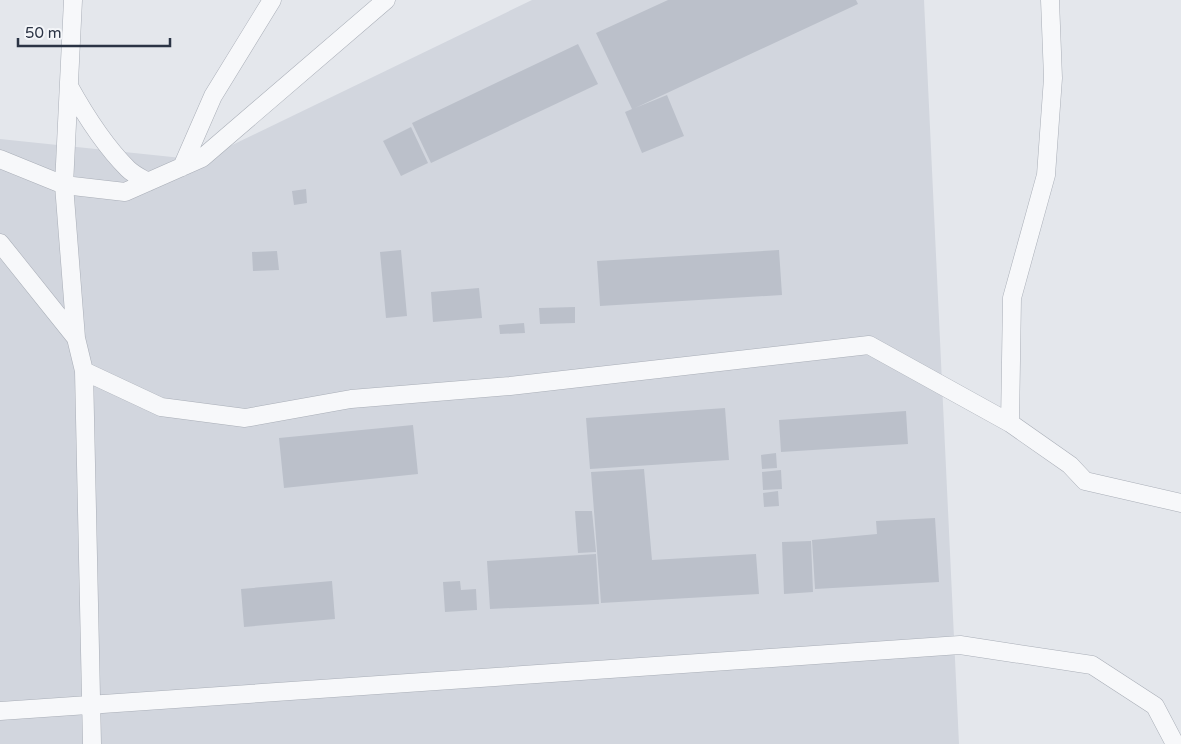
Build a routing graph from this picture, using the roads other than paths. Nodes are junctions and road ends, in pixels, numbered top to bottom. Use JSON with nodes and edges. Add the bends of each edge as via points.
{"nodes":[{"id":1,"x":73,"y":0,"type":"edge"},
{"id":2,"x":272,"y":0,"type":"edge"},
{"id":3,"x":386,"y":0,"type":"edge"},
{"id":4,"x":1050,"y":0,"type":"edge"},
{"id":5,"x":69,"y":86,"type":"junction"},
{"id":6,"x":0,"y":159,"type":"edge"},
{"id":7,"x":182,"y":167,"type":"junction"},
{"id":8,"x":148,"y":182,"type":"junction"},
{"id":9,"x":64,"y":185,"type":"junction"},
{"id":10,"x":0,"y":243,"type":"edge"},
{"id":11,"x":76,"y":338,"type":"junction"},
{"id":12,"x":84,"y":372,"type":"junction"},
{"id":13,"x":1010,"y":423,"type":"junction"},
{"id":14,"x":1181,"y":503,"type":"edge"},
{"id":15,"x":91,"y":704,"type":"junction"},
{"id":16,"x":0,"y":710,"type":"edge"},
{"id":17,"x":92,"y":744,"type":"edge"},
{"id":18,"x":1175,"y":744,"type":"edge"}],
"edges":[{"from":1,"to":5,"type":"street"},
{"from":2,"to":7,"type":"street","via":[[213,96]]},
{"from":3,"to":7,"type":"street","via":[[202,158]]},
{"from":4,"to":13,"type":"street","via":[[1053,78],[1046,175],[1012,298]]},
{"from":5,"to":8,"type":"street","via":[[105,142],[129,170]]},
{"from":5,"to":9,"type":"street"},
{"from":6,"to":9,"type":"street"},
{"from":7,"to":8,"type":"street"},
{"from":8,"to":9,"type":"street","via":[[125,192]]},
{"from":9,"to":11,"type":"street"},
{"from":10,"to":11,"type":"street"},
{"from":11,"to":12,"type":"street"},
{"from":12,"to":13,"type":"street","via":[[161,406],[245,418],[351,399],[510,386],[869,345]]},
{"from":12,"to":15,"type":"street"},
{"from":13,"to":14,"type":"street","via":[[1070,465],[1085,482]]},
{"from":15,"to":16,"type":"street"},
{"from":15,"to":17,"type":"street"},
{"from":15,"to":18,"type":"street","via":[[960,646],[1092,665],[1155,706]]}]}
